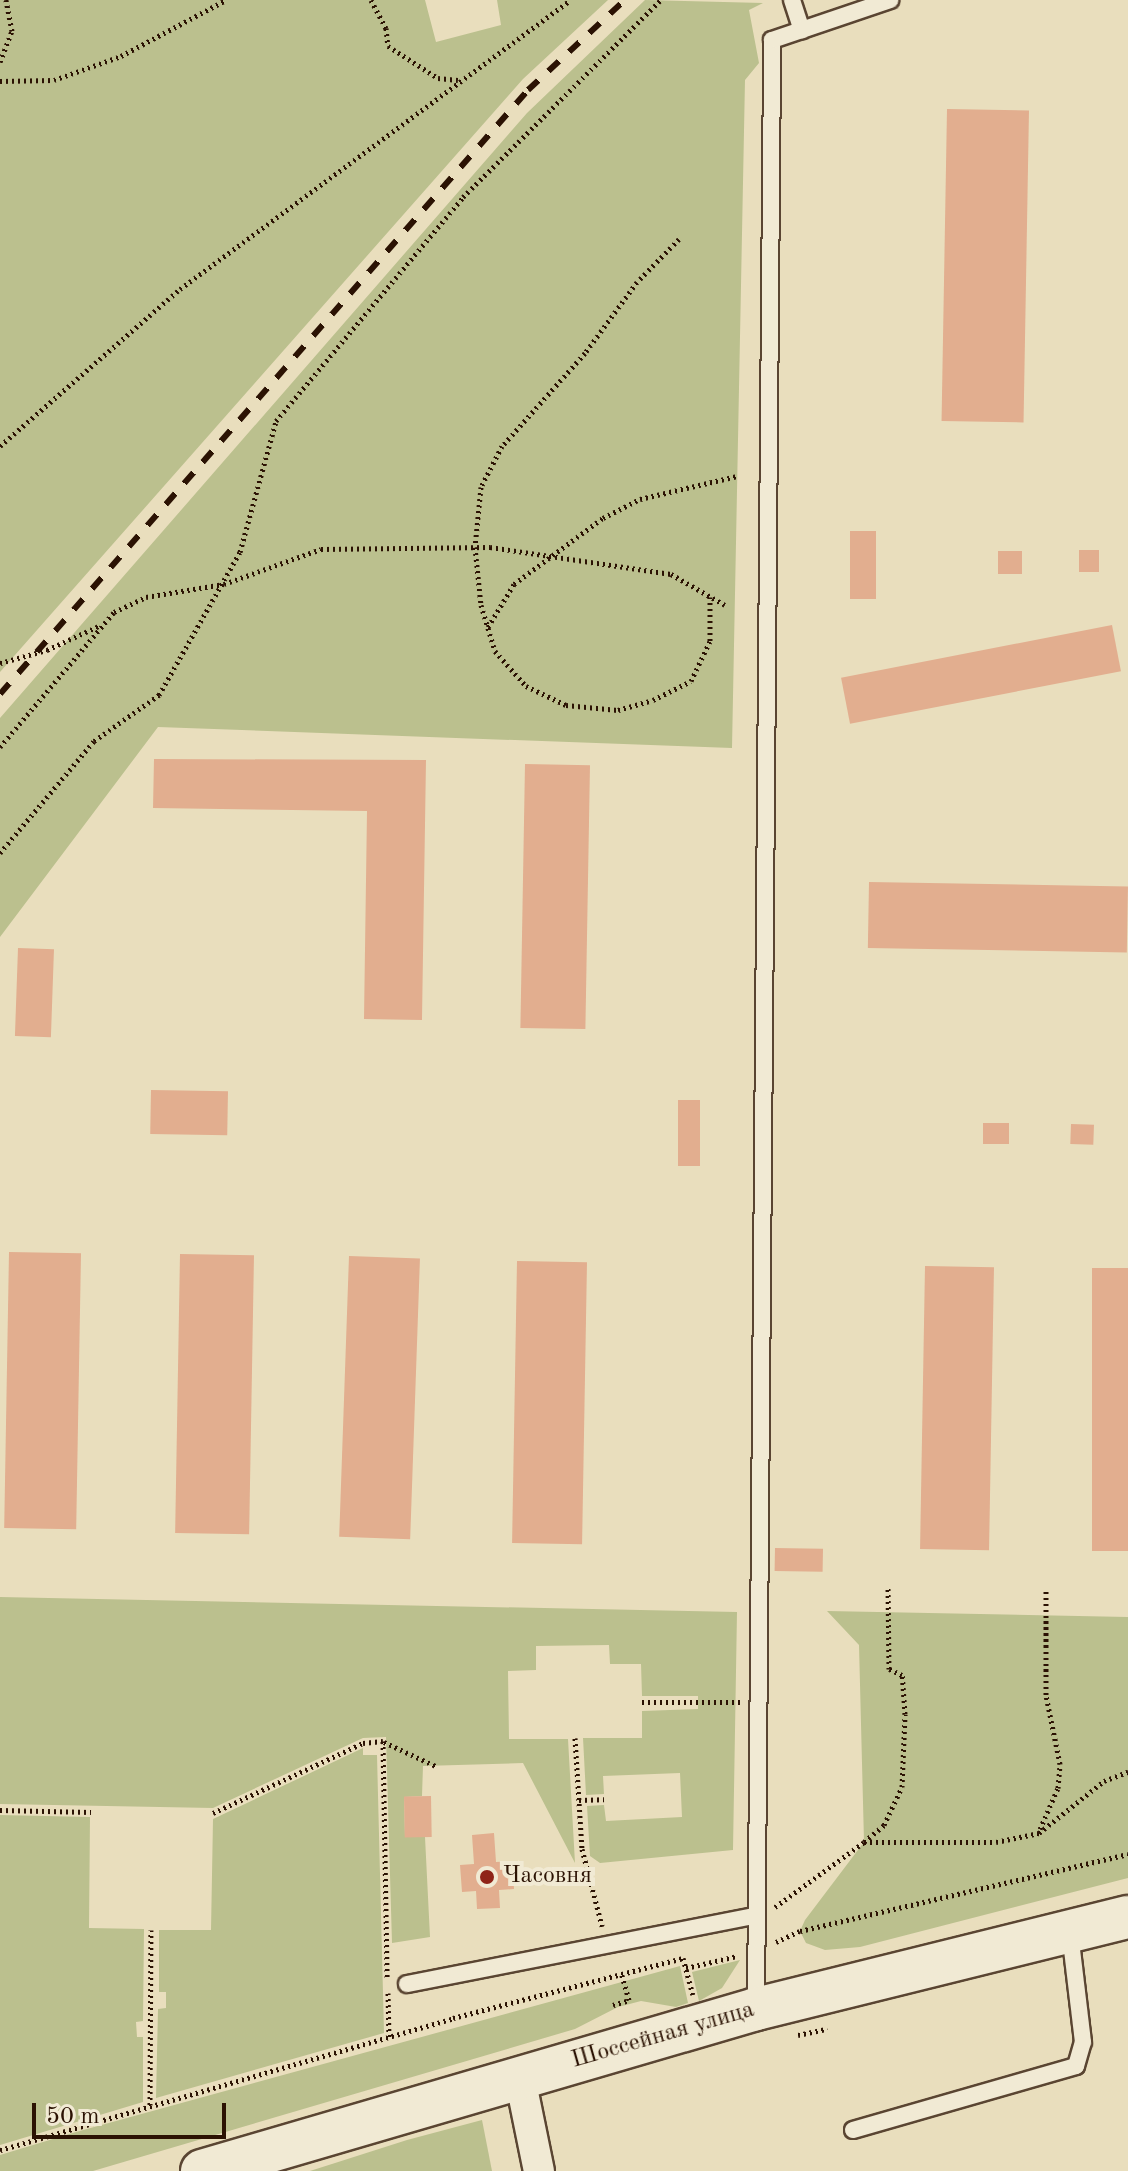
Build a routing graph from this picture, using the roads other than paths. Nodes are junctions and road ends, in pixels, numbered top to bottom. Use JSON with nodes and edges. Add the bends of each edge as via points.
{"nodes":[{"id":1,"x":792,"y":0,"type":"edge"},
{"id":2,"x":890,"y":0,"type":"edge"},
{"id":3,"x":802,"y":30,"type":"junction"},
{"id":4,"x":1128,"y":1917,"type":"edge"},
{"id":5,"x":753,"y":1920,"type":"junction"},
{"id":6,"x":1070,"y":1932,"type":"junction"},
{"id":7,"x":407,"y":1984,"type":"dead end"},
{"id":8,"x":756,"y":2009,"type":"junction"},
{"id":9,"x":520,"y":2078,"type":"junction"},
{"id":10,"x":853,"y":2130,"type":"dead end"},
{"id":11,"x":202,"y":2171,"type":"edge"},
{"id":12,"x":539,"y":2171,"type":"edge"}],
"edges":[{"from":1,"to":3,"type":"lane"},
{"from":2,"to":3,"type":"lane"},
{"from":3,"to":5,"type":"lane","via":[[772,40],[770,80]]},
{"from":4,"to":6,"type":"main road","name":"Шоссейная улица"},
{"from":5,"to":7,"type":"lane"},
{"from":5,"to":8,"type":"lane"},
{"from":6,"to":8,"type":"main road","name":"Шоссейная улица"},
{"from":6,"to":10,"type":"lane","via":[[1083,2042],[1076,2066]]},
{"from":8,"to":9,"type":"main road","name":"Шоссейная улица"},
{"from":9,"to":11,"type":"main road","name":"Шоссейная улица"},
{"from":9,"to":12,"type":"street"}]}
